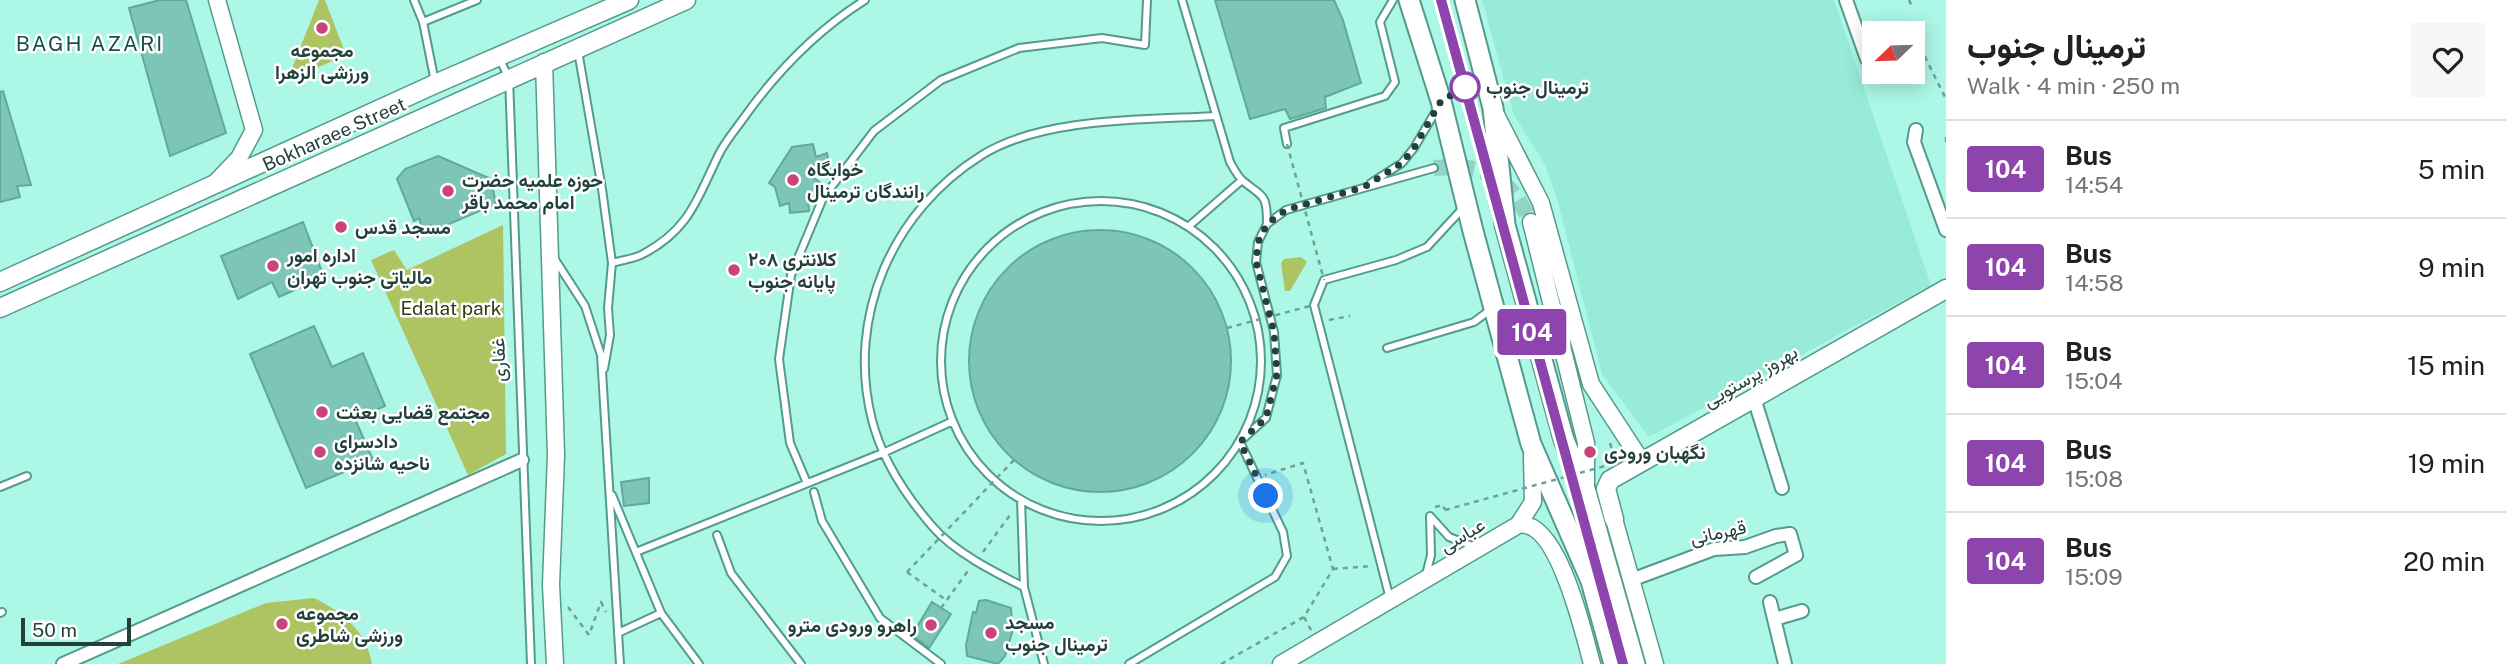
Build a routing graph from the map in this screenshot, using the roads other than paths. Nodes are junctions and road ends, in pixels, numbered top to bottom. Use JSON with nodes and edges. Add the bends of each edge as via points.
{"nodes":[{"id":1,"x":217,"y":0,"type":"edge"},
{"id":2,"x":414,"y":0,"type":"edge"},
{"id":3,"x":477,"y":0,"type":"edge"},
{"id":4,"x":629,"y":0,"type":"edge"},
{"id":5,"x":686,"y":0,"type":"edge"},
{"id":6,"x":865,"y":0,"type":"edge"},
{"id":7,"x":1147,"y":0,"type":"edge"},
{"id":8,"x":1182,"y":0,"type":"edge"},
{"id":9,"x":1393,"y":0,"type":"edge"},
{"id":10,"x":1409,"y":0,"type":"edge"},
{"id":11,"x":1441,"y":0,"type":"edge"},
{"id":12,"x":1465,"y":0,"type":"edge"},
{"id":13,"x":1846,"y":0,"type":"edge"},
{"id":14,"x":424,"y":22,"type":"junction"},
{"id":15,"x":1862,"y":45,"type":"edge"},
{"id":16,"x":577,"y":47,"type":"junction"},
{"id":17,"x":506,"y":53,"type":"junction"},
{"id":18,"x":544,"y":62,"type":"junction"},
{"id":19,"x":509,"y":78,"type":"junction"},
{"id":20,"x":435,"y":84,"type":"junction"},
{"id":21,"x":1441,"y":101,"type":"junction"},
{"id":22,"x":1493,"y":108,"type":"junction"},
{"id":23,"x":1216,"y":116,"type":"junction"},
{"id":24,"x":1916,"y":130,"type":"dead end"},
{"id":25,"x":1287,"y":144,"type":"road end"},
{"id":26,"x":1434,"y":168,"type":"tunnel mouth"},
{"id":27,"x":1242,"y":180,"type":"junction"},
{"id":28,"x":216,"y":182,"type":"junction"},
{"id":29,"x":1364,"y":187,"type":"junction"},
{"id":30,"x":1468,"y":203,"type":"junction"},
{"id":31,"x":1531,"y":222,"type":"tunnel mouth"},
{"id":32,"x":1267,"y":224,"type":"junction"},
{"id":33,"x":1189,"y":226,"type":"junction"},
{"id":34,"x":1946,"y":230,"type":"edge"},
{"id":35,"x":550,"y":252,"type":"junction"},
{"id":36,"x":612,"y":263,"type":"junction"},
{"id":37,"x":0,"y":282,"type":"edge"},
{"id":38,"x":1946,"y":289,"type":"edge"},
{"id":39,"x":1493,"y":307,"type":"junction"},
{"id":40,"x":0,"y":308,"type":"edge"},
{"id":41,"x":1387,"y":348,"type":"dead end"},
{"id":42,"x":603,"y":381,"type":"junction"},
{"id":43,"x":1754,"y":398,"type":"junction"},
{"id":44,"x":953,"y":421,"type":"junction"},
{"id":45,"x":1240,"y":442,"type":"junction"},
{"id":46,"x":1531,"y":444,"type":"junction"},
{"id":47,"x":885,"y":452,"type":"junction"},
{"id":48,"x":522,"y":460,"type":"junction"},
{"id":49,"x":1643,"y":462,"type":"junction"},
{"id":50,"x":27,"y":476,"type":"dead end"},
{"id":51,"x":807,"y":483,"type":"junction"},
{"id":52,"x":0,"y":488,"type":"edge"},
{"id":53,"x":1782,"y":488,"type":"dead end"},
{"id":54,"x":610,"y":490,"type":"junction"},
{"id":55,"x":814,"y":492,"type":"dead end"},
{"id":56,"x":1586,"y":492,"type":"junction"},
{"id":57,"x":1021,"y":500,"type":"junction"},
{"id":58,"x":1614,"y":519,"type":"joint"},
{"id":59,"x":1518,"y":525,"type":"junction"},
{"id":60,"x":717,"y":535,"type":"dead end"},
{"id":61,"x":1480,"y":549,"type":"junction"},
{"id":62,"x":636,"y":552,"type":"junction"},
{"id":63,"x":1756,"y":577,"type":"dead end"},
{"id":64,"x":1631,"y":580,"type":"junction"},
{"id":65,"x":1425,"y":581,"type":"junction"},
{"id":66,"x":1601,"y":584,"type":"dead end"},
{"id":67,"x":1024,"y":587,"type":"junction"},
{"id":68,"x":1390,"y":601,"type":"junction"},
{"id":69,"x":1770,"y":601,"type":"dead end"},
{"id":70,"x":1802,"y":611,"type":"dead end"},
{"id":71,"x":661,"y":613,"type":"junction"},
{"id":72,"x":1774,"y":620,"type":"junction"},
{"id":73,"x":618,"y":633,"type":"junction"},
{"id":74,"x":1616,"y":657,"type":"edge"},
{"id":75,"x":63,"y":664,"type":"edge"},
{"id":76,"x":531,"y":664,"type":"edge"},
{"id":77,"x":555,"y":664,"type":"edge"},
{"id":78,"x":620,"y":664,"type":"edge"},
{"id":79,"x":699,"y":664,"type":"edge"},
{"id":80,"x":801,"y":664,"type":"edge"},
{"id":81,"x":941,"y":664,"type":"edge"},
{"id":82,"x":1044,"y":664,"type":"edge"},
{"id":83,"x":1129,"y":664,"type":"edge"},
{"id":84,"x":1281,"y":664,"type":"edge"},
{"id":85,"x":1592,"y":664,"type":"edge"},
{"id":86,"x":1623,"y":664,"type":"edge"},
{"id":87,"x":1635,"y":664,"type":"edge"},
{"id":88,"x":1655,"y":664,"type":"edge"},
{"id":89,"x":1785,"y":664,"type":"edge"}],
"edges":[{"from":1,"to":28,"type":"street","via":[[254,130],[239,158]]},
{"from":2,"to":14,"type":"lane"},
{"from":3,"to":14,"type":"lane"},
{"from":4,"to":17,"type":"main road","name":"Bokharaee Street"},
{"from":5,"to":16,"type":"main road","name":"Bokharaee Street"},
{"from":6,"to":36,"type":"lane","via":[[804,46],[774,78],[720,152],[687,220],[641,255]]},
{"from":7,"to":51,"type":"lane","via":[[1145,45],[1102,38],[1019,48],[941,80],[874,131],[823,198],[791,275],[779,359],[790,443]]},
{"from":8,"to":23,"type":"lane"},
{"from":9,"to":25,"type":"lane","via":[[1380,22],[1395,82],[1385,96],[1284,128]]},
{"from":10,"to":21,"type":"highway"},
{"from":11,"to":66,"type":"lane"},
{"from":12,"to":22,"type":"highway"},
{"from":13,"to":15,"type":"street"},
{"from":14,"to":20,"type":"lane"},
{"from":16,"to":18,"type":"main road","name":"Bokharaee Street"},
{"from":16,"to":36,"type":"lane"},
{"from":17,"to":18,"type":"main road"},
{"from":17,"to":19,"type":"lane","name":"غفاری"},
{"from":17,"to":20,"type":"main road","name":"Bokharaee Street"},
{"from":18,"to":19,"type":"main road","name":"Bokharaee Street"},
{"from":18,"to":35,"type":"street"},
{"from":19,"to":40,"type":"main road","name":"Bokharaee Street"},
{"from":19,"to":48,"type":"lane","name":"غفاری"},
{"from":20,"to":28,"type":"main road","name":"Bokharaee Street"},
{"from":21,"to":29,"type":"lane","via":[[1402,163]]},
{"from":21,"to":30,"type":"highway"},
{"from":22,"to":49,"type":"street","via":[[1541,203],[1591,384]]},
{"from":22,"to":56,"type":"highway","via":[[1505,225],[1564,440]]},
{"from":23,"to":27,"type":"lane","via":[[1230,162]]},
{"from":23,"to":47,"type":"lane","via":[[1041,131],[984,154],[934,191],[896,240],[873,298],[864,359],[872,421]]},
{"from":24,"to":34,"type":"street","via":[[1914,142]]},
{"from":26,"to":29,"type":"lane"},
{"from":27,"to":32,"type":"lane","via":[[1258,190],[1267,204]]},
{"from":27,"to":33,"type":"lane"},
{"from":28,"to":37,"type":"main road","name":"Bokharaee Street"},
{"from":29,"to":32,"type":"lane","via":[[1286,210]]},
{"from":30,"to":39,"type":"highway"},
{"from":30,"to":68,"type":"lane","via":[[1427,247],[1324,280],[1314,305]]},
{"from":31,"to":56,"type":"street","via":[[1586,443]]},
{"from":32,"to":45,"type":"lane","via":[[1258,242],[1256,262],[1274,332],[1277,374],[1266,418]]},
{"from":33,"to":44,"type":"lane","via":[[1152,208],[1112,200],[1072,202],[1033,215],[999,236],[971,266],[952,302],[942,341],[942,382]]},
{"from":33,"to":45,"type":"lane","via":[[1220,252],[1243,286],[1258,324],[1262,364],[1256,404]]},
{"from":35,"to":42,"type":"lane","via":[[585,306],[601,355]]},
{"from":35,"to":77,"type":"street","via":[[556,455],[551,584]]},
{"from":36,"to":42,"type":"lane"},
{"from":38,"to":43,"type":"main road","name":"بهروز پرستویی"},
{"from":39,"to":41,"type":"lane","via":[[1474,322]]},
{"from":39,"to":46,"type":"highway"},
{"from":42,"to":54,"type":"lane"},
{"from":43,"to":49,"type":"main road","name":"بهروز پرستویی"},
{"from":43,"to":53,"type":"street"},
{"from":44,"to":47,"type":"lane"},
{"from":44,"to":57,"type":"lane","via":[[970,452],[993,479]]},
{"from":45,"to":57,"type":"lane","via":[[1215,475],[1181,501],[1143,517],[1101,522],[1060,516]]},
{"from":45,"to":83,"type":"lane","via":[[1283,532],[1287,556],[1275,577]]},
{"from":46,"to":59,"type":"street","via":[[1533,502]]},
{"from":46,"to":74,"type":"highway","via":[[1591,581]]},
{"from":47,"to":51,"type":"lane"},
{"from":47,"to":67,"type":"lane","via":[[896,478],[933,528],[982,566]]},
{"from":48,"to":75,"type":"street"},
{"from":48,"to":76,"type":"lane","name":"غفاری"},
{"from":49,"to":58,"type":"main road","name":"بهروز پرستویی","via":[[1610,480],[1606,489]]},
{"from":50,"to":52,"type":"lane"},
{"from":51,"to":62,"type":"lane"},
{"from":54,"to":62,"type":"lane"},
{"from":54,"to":73,"type":"lane"},
{"from":55,"to":81,"type":"lane","via":[[822,521],[880,618]]},
{"from":56,"to":87,"type":"highway"},
{"from":57,"to":67,"type":"lane"},
{"from":58,"to":64,"type":"street"},
{"from":59,"to":61,"type":"street","name":"عباسی"},
{"from":59,"to":85,"type":"street","via":[[1531,525],[1544,536],[1562,566]]},
{"from":60,"to":80,"type":"lane","via":[[731,573]]},
{"from":61,"to":65,"type":"street","name":"عباسی"},
{"from":61,"to":65,"type":"lane","via":[[1449,537],[1430,516],[1431,555]]},
{"from":62,"to":71,"type":"lane"},
{"from":63,"to":64,"type":"street","name":"قهرمانی","via":[[1796,555],[1790,534],[1745,547],[1714,549]]},
{"from":64,"to":88,"type":"street"},
{"from":65,"to":68,"type":"street","name":"عباسی"},
{"from":67,"to":82,"type":"lane"},
{"from":68,"to":84,"type":"street","name":"عباسی"},
{"from":69,"to":72,"type":"street"},
{"from":70,"to":72,"type":"street"},
{"from":71,"to":73,"type":"lane"},
{"from":71,"to":79,"type":"lane"},
{"from":72,"to":89,"type":"street"},
{"from":73,"to":78,"type":"lane"},
{"from":74,"to":86,"type":"lane"}]}
